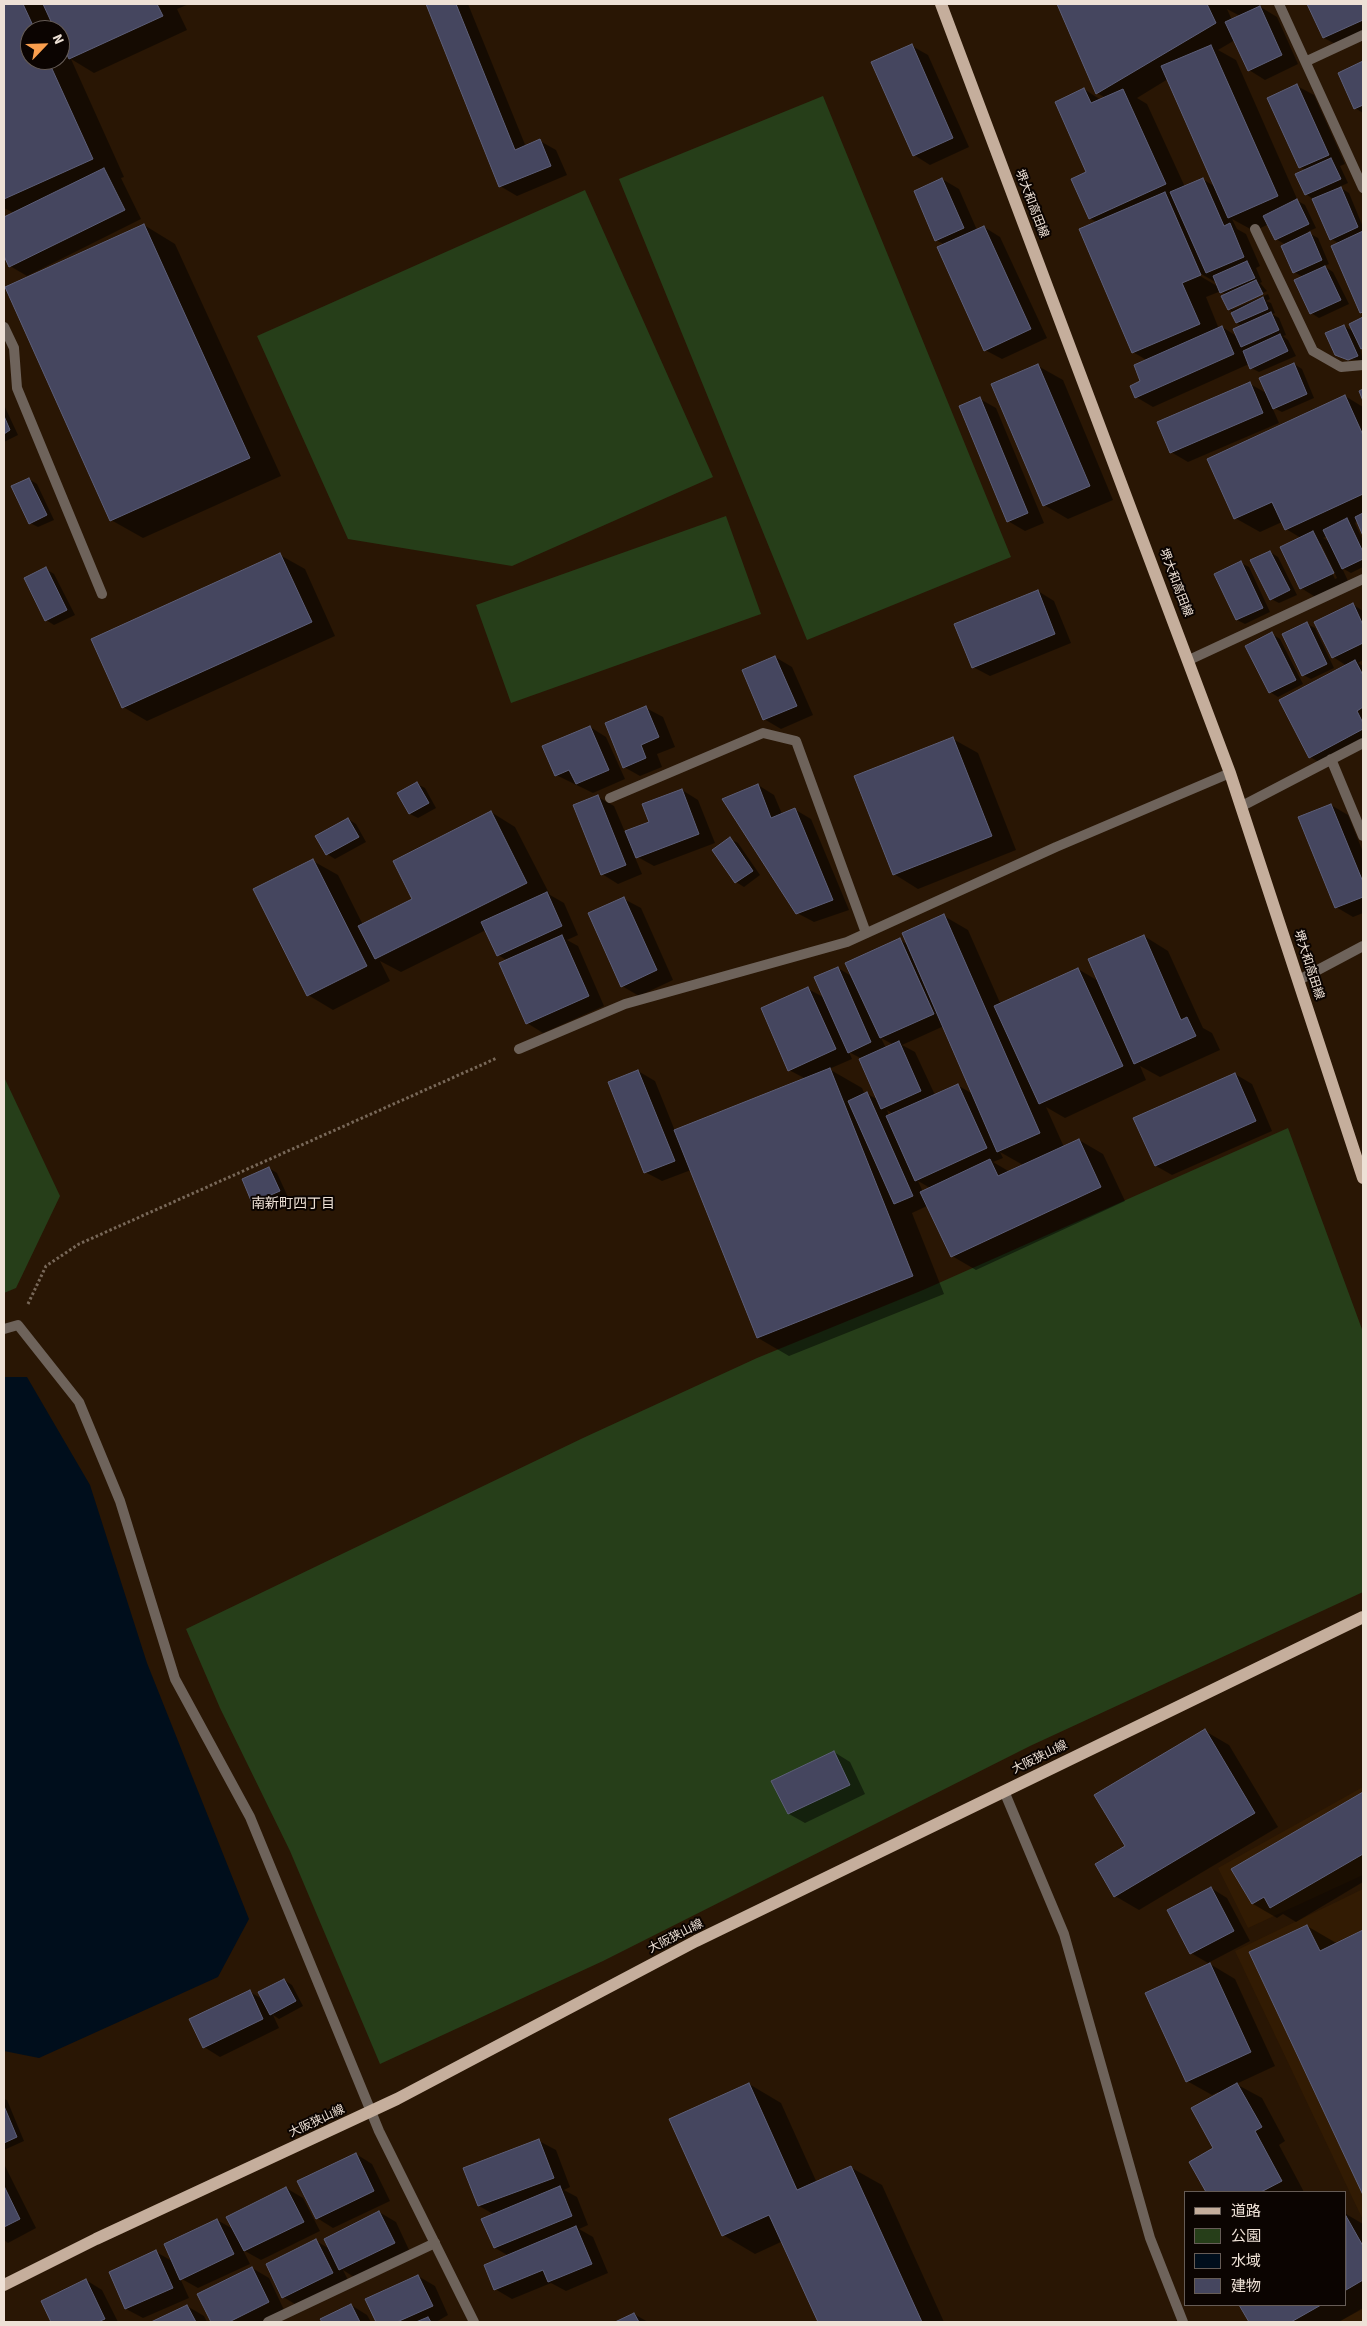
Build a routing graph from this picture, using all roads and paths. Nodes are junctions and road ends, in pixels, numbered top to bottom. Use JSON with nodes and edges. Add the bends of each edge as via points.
{"nodes":[{"id":1,"x":941,"y":4,"type":"edge"},
{"id":2,"x":1279,"y":4,"type":"edge"},
{"id":3,"x":1363,"y":36,"type":"edge"},
{"id":4,"x":1307,"y":61,"type":"junction"},
{"id":5,"x":1363,"y":188,"type":"edge"},
{"id":6,"x":1255,"y":229,"type":"dead end"},
{"id":7,"x":4,"y":327,"type":"edge"},
{"id":8,"x":1363,"y":365,"type":"edge"},
{"id":9,"x":1363,"y":580,"type":"edge"},
{"id":10,"x":102,"y":594,"type":"dead end"},
{"id":11,"x":1189,"y":660,"type":"junction"},
{"id":12,"x":1363,"y":743,"type":"edge"},
{"id":13,"x":1331,"y":759,"type":"junction"},
{"id":14,"x":1230,"y":773,"type":"junction"},
{"id":15,"x":610,"y":798,"type":"dead end"},
{"id":16,"x":1242,"y":806,"type":"junction"},
{"id":17,"x":1363,"y":836,"type":"edge"},
{"id":18,"x":866,"y":933,"type":"junction"},
{"id":19,"x":1363,"y":946,"type":"edge"},
{"id":20,"x":1299,"y":980,"type":"junction"},
{"id":21,"x":519,"y":1049,"type":"joint"},
{"id":22,"x":1363,"y":1178,"type":"edge"},
{"id":23,"x":18,"y":1325,"type":"junction"},
{"id":24,"x":4,"y":1330,"type":"edge"},
{"id":25,"x":1363,"y":1617,"type":"edge"},
{"id":26,"x":1004,"y":1791,"type":"junction"},
{"id":27,"x":370,"y":2112,"type":"junction"},
{"id":28,"x":435,"y":2243,"type":"junction"},
{"id":29,"x":4,"y":2285,"type":"edge"},
{"id":30,"x":268,"y":2322,"type":"edge"},
{"id":31,"x":474,"y":2322,"type":"edge"},
{"id":32,"x":1183,"y":2322,"type":"edge"}],
"edges":[{"from":1,"to":11,"type":"main road","name":"堺大和高田線"},
{"from":2,"to":4,"type":"street"},
{"from":3,"to":4,"type":"street"},
{"from":4,"to":5,"type":"street"},
{"from":6,"to":8,"type":"street","via":[[1314,351],[1341,367]]},
{"from":7,"to":10,"type":"street","via":[[14,348],[18,388]]},
{"from":9,"to":11,"type":"street"},
{"from":11,"to":14,"type":"main road","name":"堺大和高田線"},
{"from":12,"to":13,"type":"street"},
{"from":13,"to":16,"type":"street"},
{"from":13,"to":17,"type":"street"},
{"from":14,"to":16,"type":"main road","name":"堺大和高田線"},
{"from":14,"to":18,"type":"street"},
{"from":15,"to":18,"type":"street","via":[[763,733],[796,741]]},
{"from":16,"to":20,"type":"main road","name":"堺大和高田線"},
{"from":18,"to":21,"type":"street","via":[[847,942],[625,1004]]},
{"from":19,"to":20,"type":"street"},
{"from":20,"to":22,"type":"main road","name":"堺大和高田線"},
{"from":21,"to":23,"type":"path","via":[[79,1244],[46,1266]]},
{"from":23,"to":24,"type":"street"},
{"from":23,"to":27,"type":"street","via":[[79,1402],[120,1501],[175,1679],[250,1817]]},
{"from":25,"to":26,"type":"main road","name":"大阪狭山線"},
{"from":26,"to":27,"type":"main road","name":"大阪狭山線","via":[[696,1941]]},
{"from":26,"to":32,"type":"street","via":[[1064,1934],[1150,2238]]},
{"from":27,"to":28,"type":"street"},
{"from":27,"to":29,"type":"main road","name":"大阪狭山線"},
{"from":28,"to":30,"type":"street"},
{"from":28,"to":31,"type":"street"}]}
